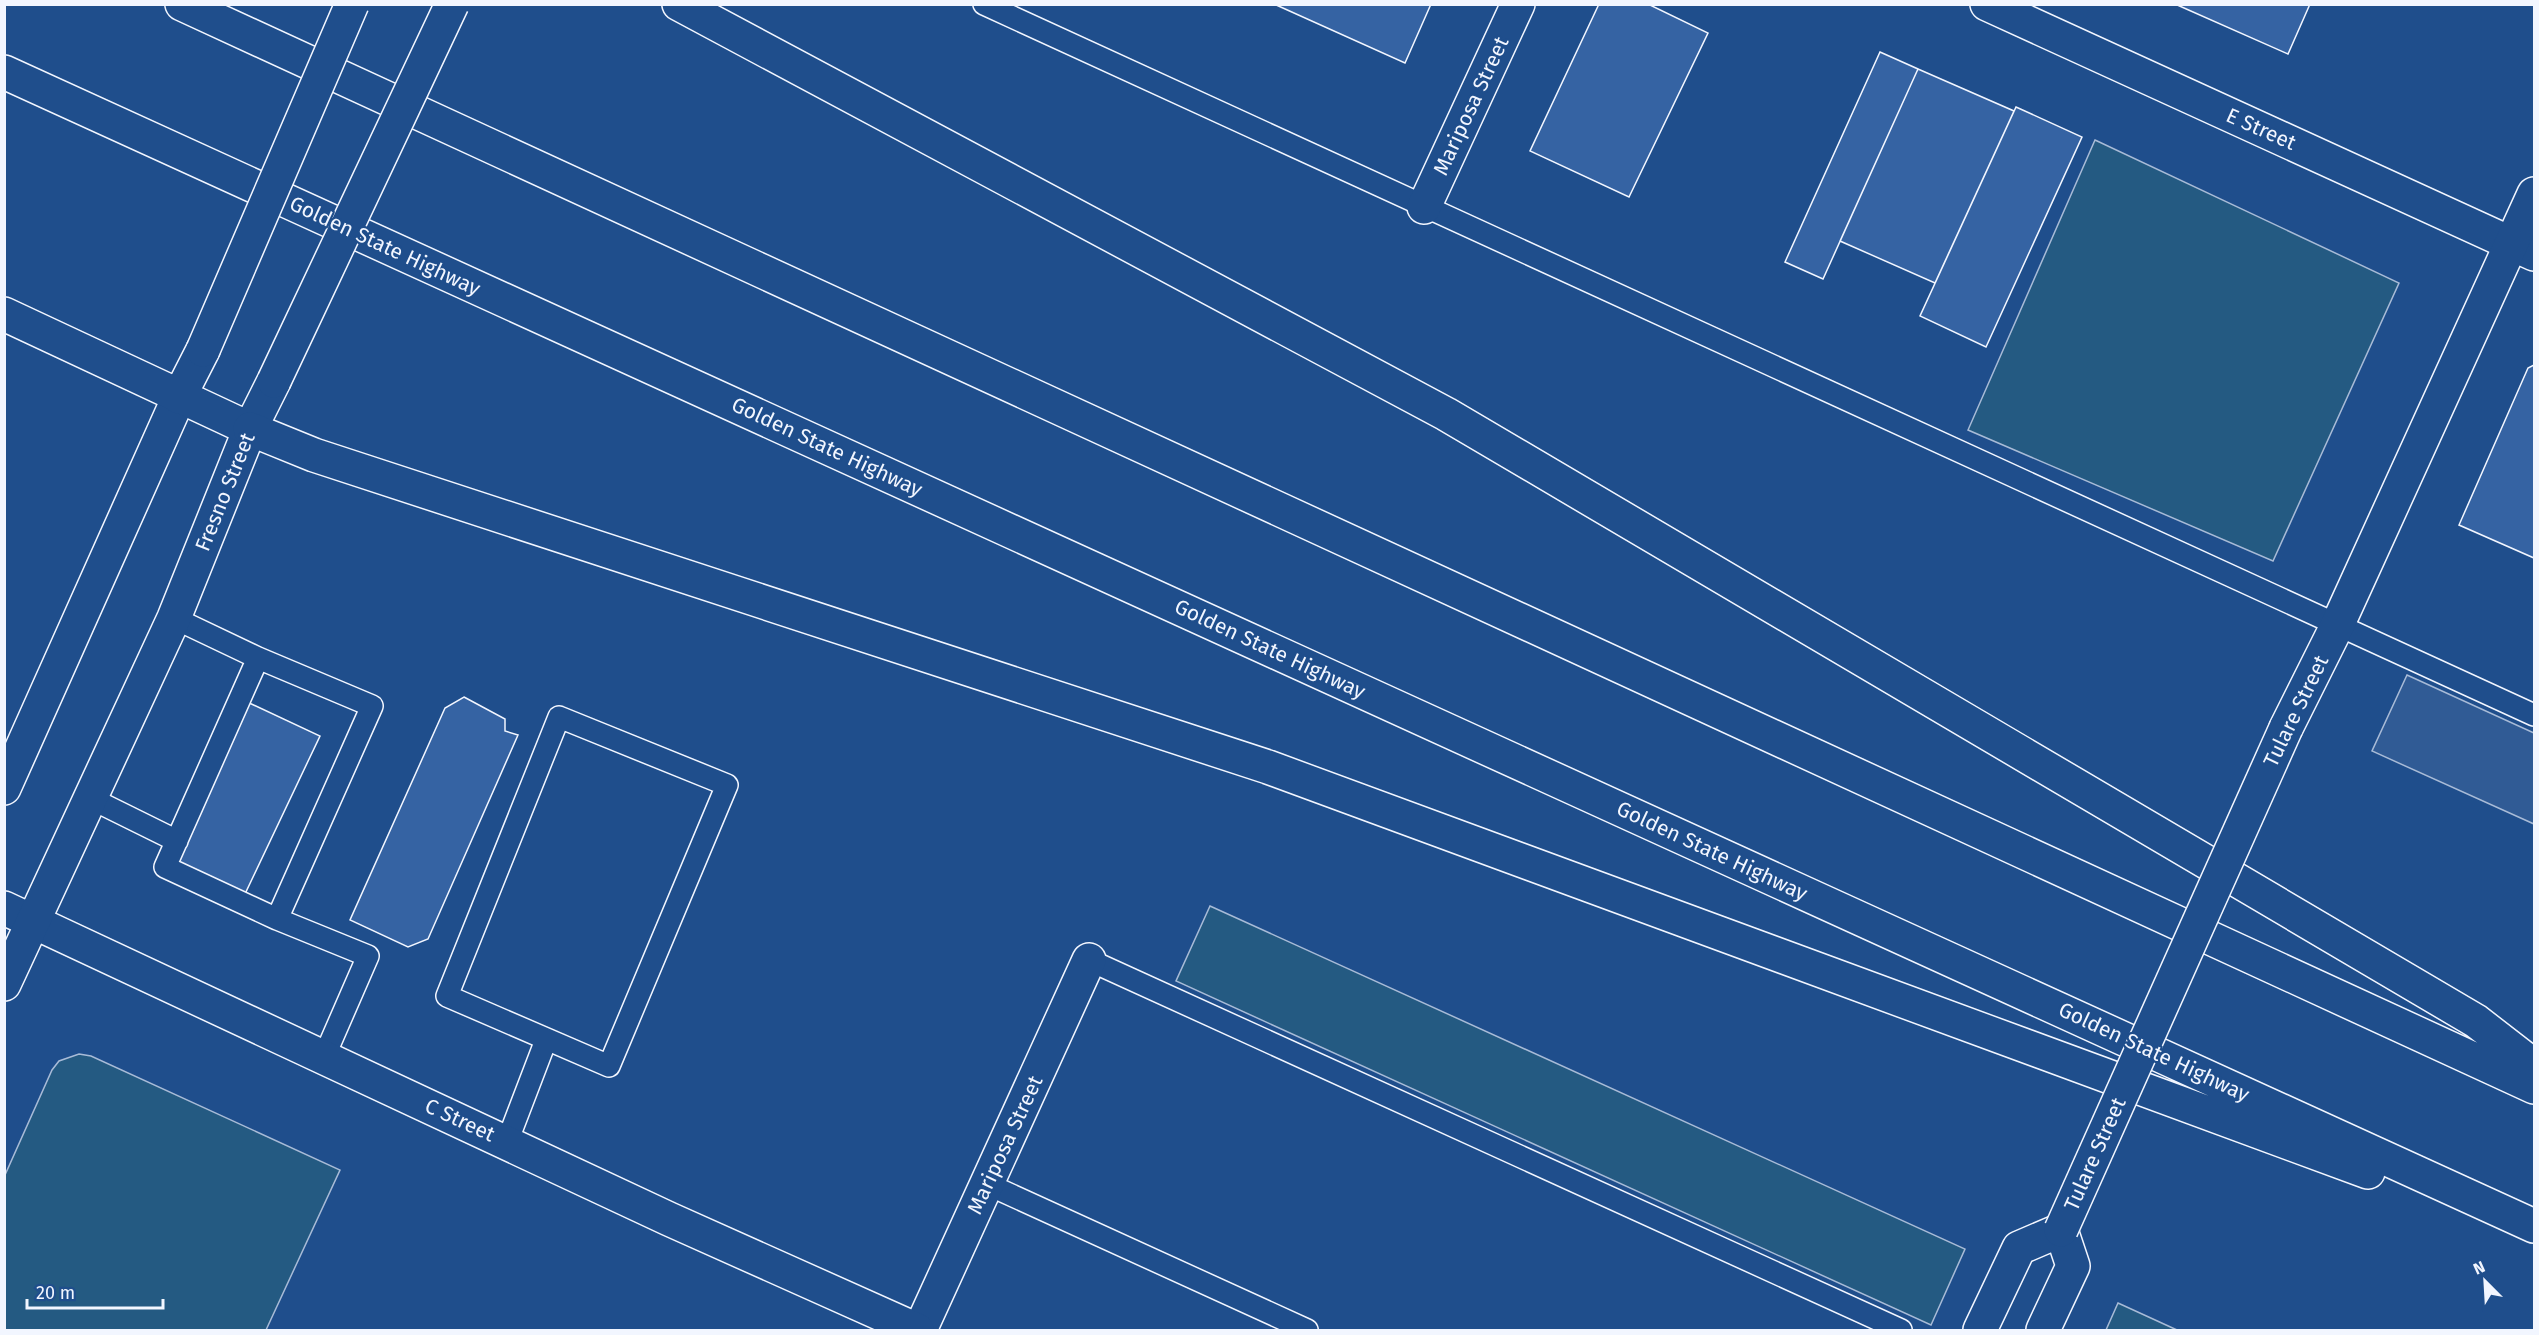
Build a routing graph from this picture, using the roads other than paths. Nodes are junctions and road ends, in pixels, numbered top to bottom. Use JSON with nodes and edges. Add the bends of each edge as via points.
{"nodes":[{"id":1,"x":182,"y":4,"type":"edge"},
{"id":2,"x":352,"y":4,"type":"edge"},
{"id":3,"x":452,"y":4,"type":"edge"},
{"id":4,"x":679,"y":4,"type":"edge"},
{"id":5,"x":984,"y":4,"type":"edge"},
{"id":6,"x":1518,"y":4,"type":"edge"},
{"id":7,"x":1987,"y":4,"type":"edge"},
{"id":8,"x":4,"y":72,"type":"edge"},
{"id":9,"x":2535,"y":194,"type":"edge"},
{"id":10,"x":1424,"y":207,"type":"junction"},
{"id":11,"x":2523,"y":248,"type":"edge"},
{"id":12,"x":4,"y":314,"type":"edge"},
{"id":13,"x":179,"y":397,"type":"junction"},
{"id":14,"x":250,"y":429,"type":"junction"},
{"id":15,"x":174,"y":618,"type":"junction"},
{"id":16,"x":2337,"y":626,"type":"junction"},
{"id":17,"x":258,"y":658,"type":"junction"},
{"id":18,"x":2535,"y":715,"type":"edge"},
{"id":19,"x":4,"y":788,"type":"edge"},
{"id":20,"x":90,"y":798,"type":"junction"},
{"id":21,"x":177,"y":841,"type":"junction"},
{"id":22,"x":19,"y":914,"type":"edge"},
{"id":23,"x":277,"y":919,"type":"junction"},
{"id":24,"x":1089,"y":960,"type":"joint"},
{"id":25,"x":4,"y":984,"type":"edge"},
{"id":26,"x":546,"y":1040,"type":"junction"},
{"id":27,"x":324,"y":1057,"type":"junction"},
{"id":28,"x":2535,"y":1066,"type":"edge"},
{"id":29,"x":2535,"y":1087,"type":"edge"},
{"id":30,"x":507,"y":1142,"type":"junction"},
{"id":31,"x":987,"y":1184,"type":"junction"},
{"id":32,"x":2535,"y":1226,"type":"edge"},
{"id":33,"x":2061,"y":1230,"type":"junction"},
{"id":34,"x":2535,"y":1233,"type":"edge"},
{"id":35,"x":919,"y":1330,"type":"edge"},
{"id":36,"x":1307,"y":1330,"type":"edge"},
{"id":37,"x":1901,"y":1330,"type":"edge"},
{"id":38,"x":1980,"y":1330,"type":"edge"},
{"id":39,"x":2043,"y":1330,"type":"edge"}],
"edges":[{"from":1,"to":29,"type":"main road"},
{"from":2,"to":13,"type":"main road","bridge":true,"via":[[203,350]]},
{"from":3,"to":14,"type":"main road","name":"Fresno Street","bridge":true},
{"from":4,"to":28,"type":"main road","via":[[1446,414],[2476,1021]]},
{"from":5,"to":10,"type":"lane"},
{"from":6,"to":10,"type":"main road","name":"Mariposa Street"},
{"from":7,"to":11,"type":"main road","name":"E Street"},
{"from":8,"to":32,"type":"main road","name":"Golden State Highway"},
{"from":9,"to":11,"type":"main road","name":"Tulare Street"},
{"from":10,"to":16,"type":"lane"},
{"from":11,"to":16,"type":"main road","name":"Tulare Street"},
{"from":12,"to":13,"type":"main road"},
{"from":13,"to":14,"type":"main road"},
{"from":13,"to":19,"type":"main road"},
{"from":14,"to":15,"type":"main road","name":"Fresno Street"},
{"from":14,"to":34,"type":"main road","via":[[325,459],[1268,767]]},
{"from":15,"to":17,"type":"lane"},
{"from":15,"to":20,"type":"main road","name":"Fresno Street"},
{"from":16,"to":18,"type":"lane"},
{"from":16,"to":33,"type":"main road","name":"Tulare Street","bridge":true,"via":[[2286,728]]},
{"from":17,"to":21,"type":"lane"},
{"from":17,"to":23,"type":"lane","via":[[372,706]]},
{"from":20,"to":21,"type":"lane"},
{"from":20,"to":22,"type":"main road","name":"Fresno Street"},
{"from":21,"to":23,"type":"lane","via":[[165,867]]},
{"from":22,"to":25,"type":"main road","name":"Fresno Street"},
{"from":22,"to":27,"type":"main road","name":"C Street"},
{"from":23,"to":27,"type":"lane","via":[[368,956]]},
{"from":24,"to":31,"type":"main road","name":"Mariposa Street"},
{"from":24,"to":37,"type":"lane"},
{"from":26,"to":26,"type":"lane","via":[[609,1066],[728,785],[559,717],[447,996]]},
{"from":26,"to":30,"type":"lane"},
{"from":27,"to":30,"type":"main road","name":"C Street"},
{"from":30,"to":35,"type":"main road","name":"C Street"},
{"from":31,"to":35,"type":"main road","name":"Mariposa Street"},
{"from":31,"to":36,"type":"lane"},
{"from":33,"to":38,"type":"main road","name":"Tulare Street","via":[[2019,1248]]},
{"from":33,"to":39,"type":"main road","name":"Tulare Street","via":[[2073,1266]]}]}
